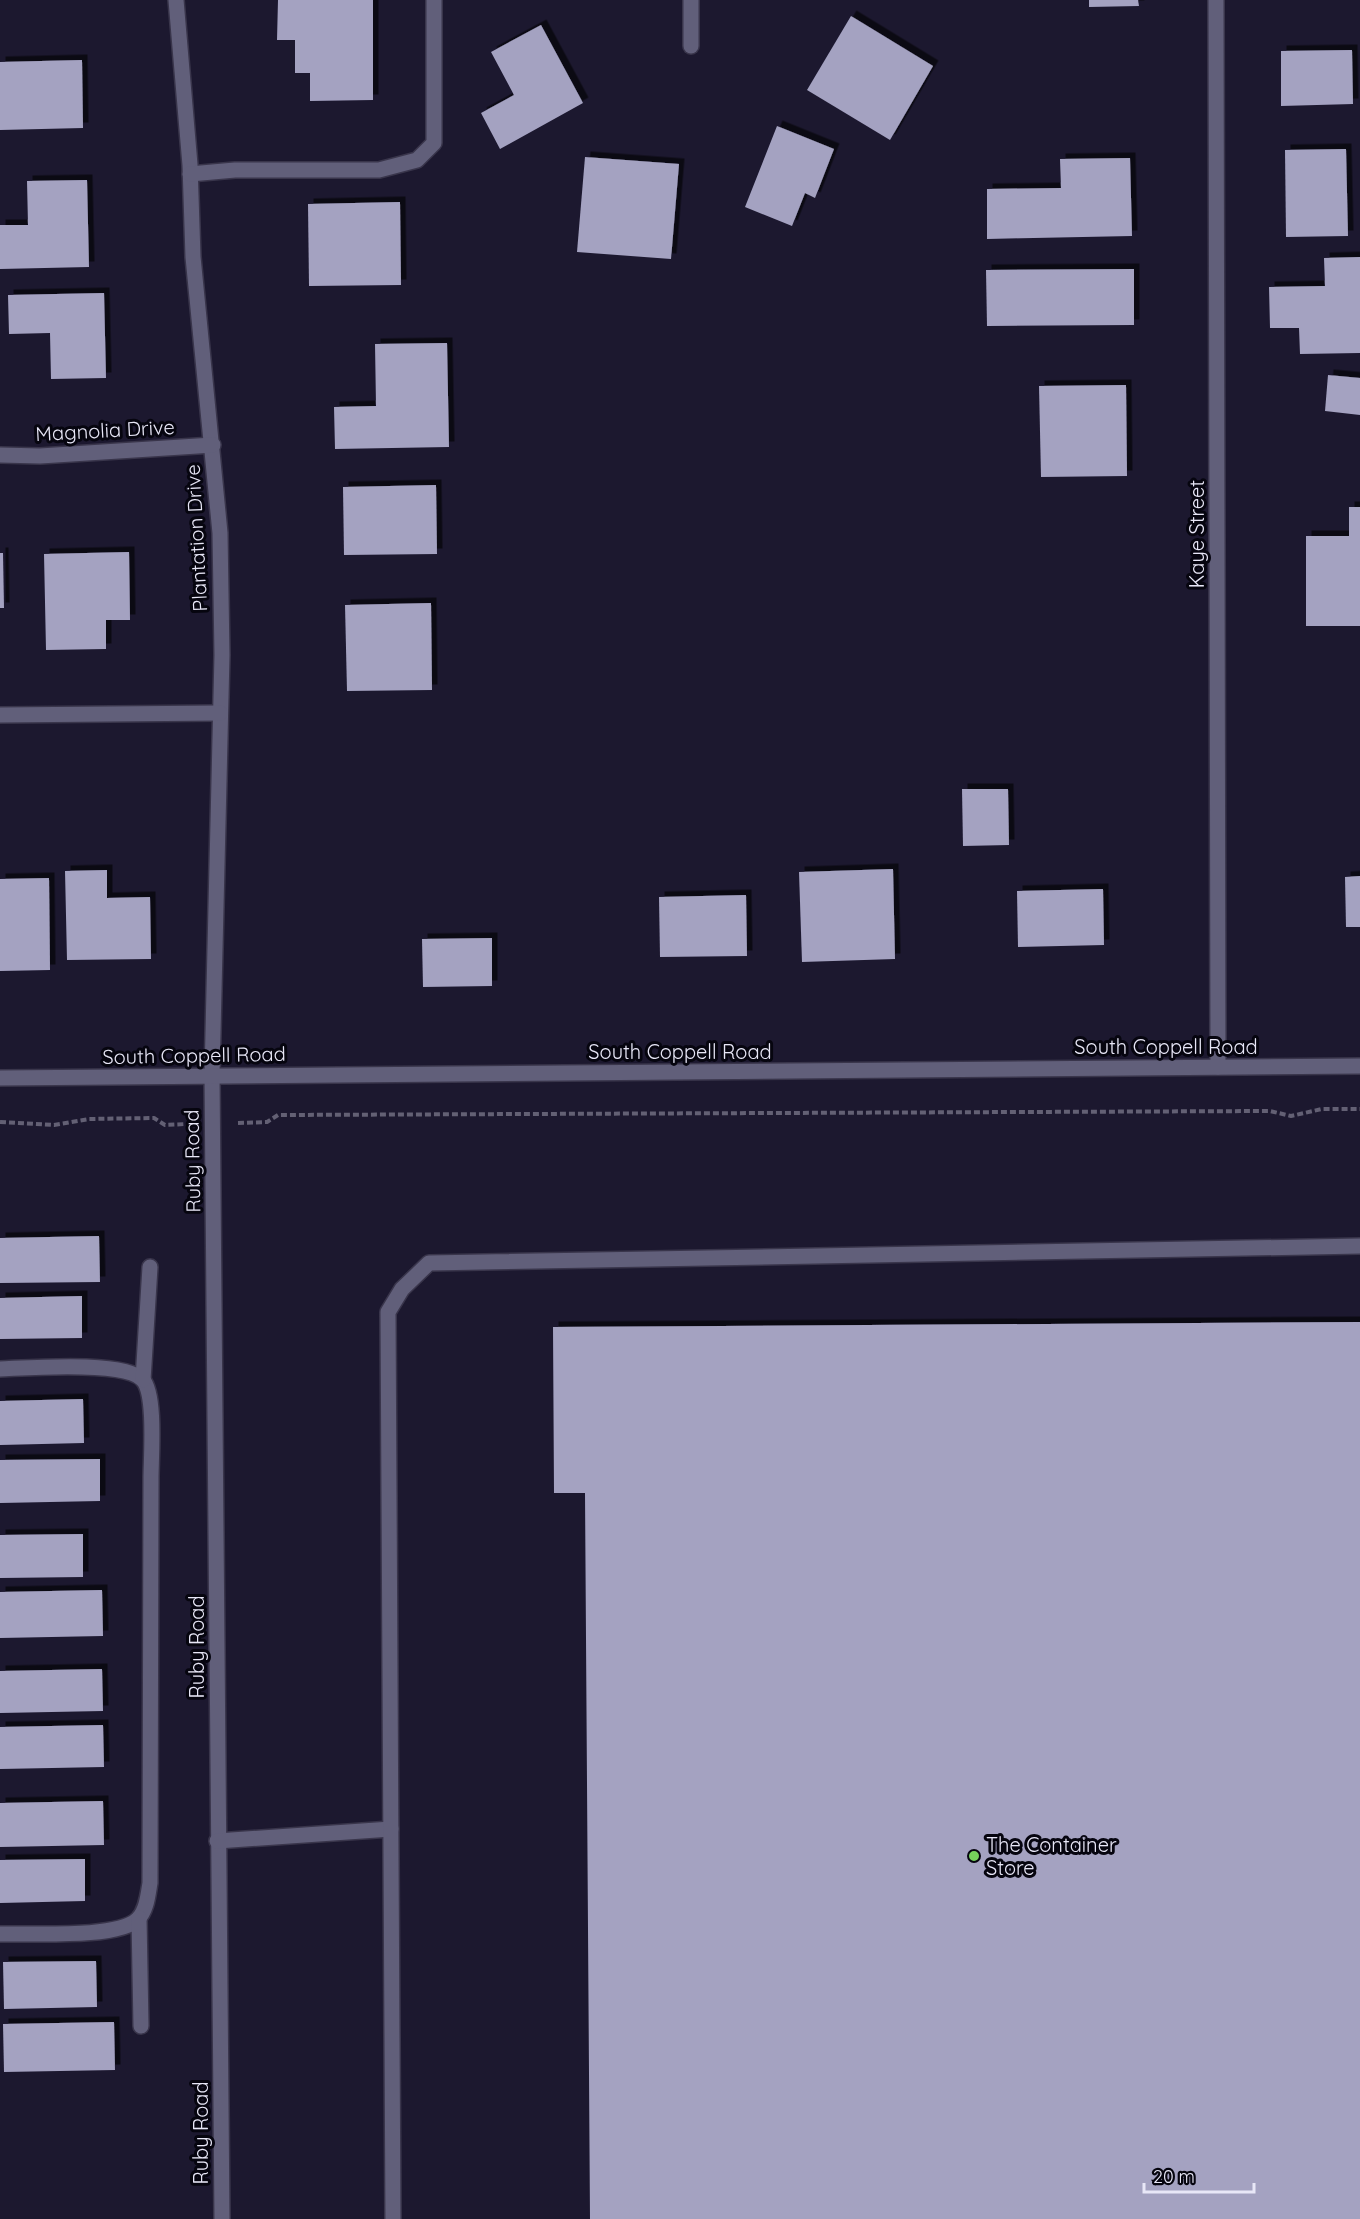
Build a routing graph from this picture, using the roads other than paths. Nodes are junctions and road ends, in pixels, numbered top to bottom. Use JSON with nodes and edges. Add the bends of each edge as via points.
{"nodes":[{"id":1,"x":176,"y":0,"type":"edge"},
{"id":2,"x":434,"y":0,"type":"edge"},
{"id":3,"x":691,"y":0,"type":"edge"},
{"id":4,"x":1216,"y":0,"type":"edge"},
{"id":5,"x":691,"y":46,"type":"dead end"},
{"id":6,"x":190,"y":174,"type":"junction"},
{"id":7,"x":213,"y":446,"type":"junction"},
{"id":8,"x":0,"y":455,"type":"edge"},
{"id":9,"x":220,"y":712,"type":"junction"},
{"id":10,"x":0,"y":715,"type":"edge"},
{"id":11,"x":1360,"y":1066,"type":"edge"},
{"id":12,"x":1218,"y":1067,"type":"junction"},
{"id":13,"x":212,"y":1075,"type":"junction"},
{"id":14,"x":0,"y":1078,"type":"edge"},
{"id":15,"x":1360,"y":1246,"type":"edge"},
{"id":16,"x":150,"y":1267,"type":"dead end"},
{"id":17,"x":0,"y":1369,"type":"edge"},
{"id":18,"x":143,"y":1380,"type":"junction"},
{"id":19,"x":391,"y":1829,"type":"junction"},
{"id":20,"x":217,"y":1841,"type":"junction"},
{"id":21,"x":139,"y":1918,"type":"junction"},
{"id":22,"x":0,"y":1934,"type":"edge"},
{"id":23,"x":141,"y":2026,"type":"dead end"},
{"id":24,"x":222,"y":2219,"type":"edge"},
{"id":25,"x":393,"y":2219,"type":"edge"}],
"edges":[{"from":1,"to":6,"type":"street","name":"Plantation Drive"},
{"from":2,"to":6,"type":"street","via":[[434,143],[417,160],[379,170],[235,170]]},
{"from":3,"to":5,"type":"street"},
{"from":4,"to":12,"type":"street","name":"Kaye Street"},
{"from":6,"to":7,"type":"street","name":"Plantation Drive","via":[[193,257]]},
{"from":7,"to":8,"type":"street","name":"Magnolia Drive"},
{"from":7,"to":9,"type":"street","name":"Plantation Drive","via":[[220,533]]},
{"from":9,"to":10,"type":"street"},
{"from":9,"to":13,"type":"street","name":"Plantation Drive"},
{"from":11,"to":12,"type":"street","name":"South Coppell Road"},
{"from":12,"to":13,"type":"street","name":"South Coppell Road"},
{"from":13,"to":14,"type":"street","name":"South Coppell Road"},
{"from":13,"to":20,"type":"street","name":"Ruby Road"},
{"from":15,"to":19,"type":"street","via":[[429,1263],[402,1288],[388,1312]]},
{"from":16,"to":18,"type":"street"},
{"from":17,"to":18,"type":"street","via":[[112,1368]]},
{"from":18,"to":21,"type":"street","via":[[151,1403],[150,1883]]},
{"from":19,"to":20,"type":"street"},
{"from":19,"to":25,"type":"street"},
{"from":20,"to":24,"type":"street","name":"Ruby Road"},
{"from":21,"to":22,"type":"street","via":[[125,1928],[107,1932]]},
{"from":21,"to":23,"type":"street"}]}
